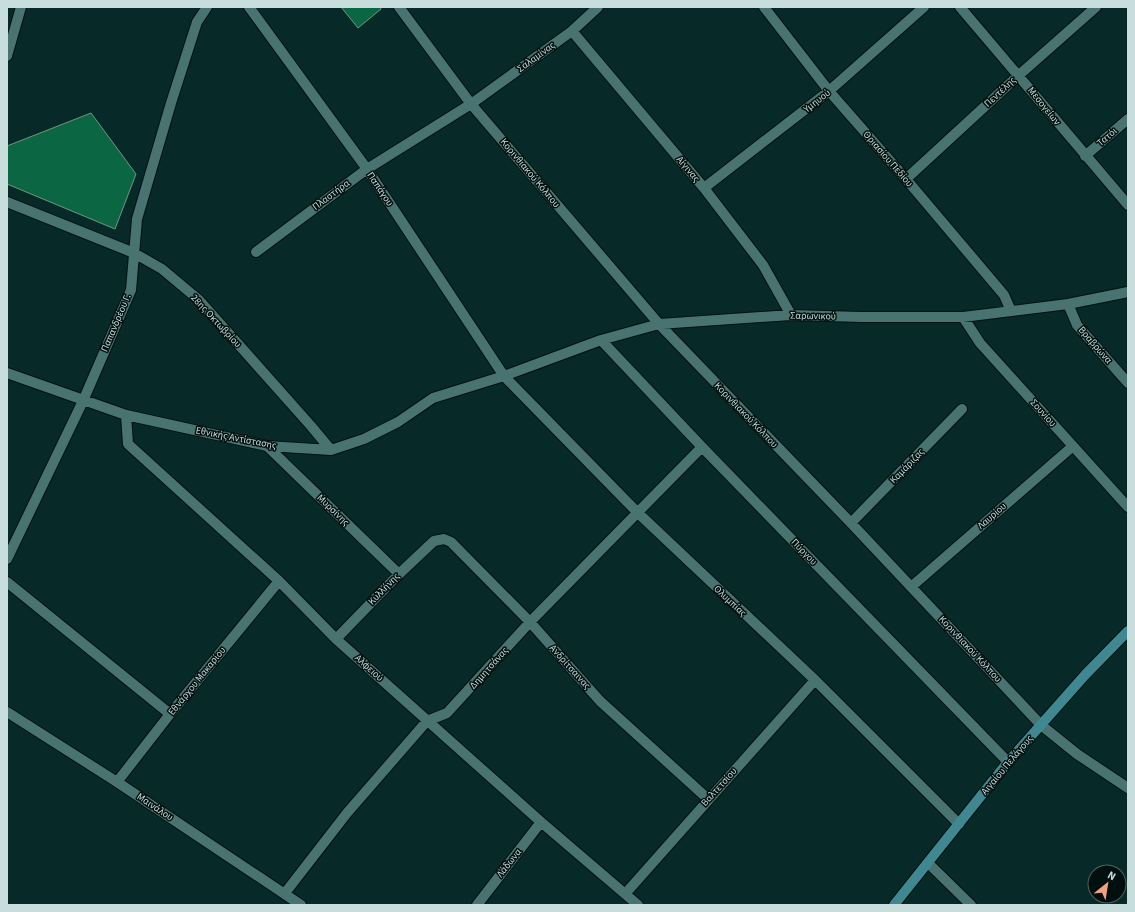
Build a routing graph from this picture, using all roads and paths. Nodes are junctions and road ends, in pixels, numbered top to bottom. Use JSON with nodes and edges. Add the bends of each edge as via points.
{"nodes":[{"id":1,"x":21,"y":7,"type":"edge"},
{"id":2,"x":207,"y":7,"type":"edge"},
{"id":3,"x":249,"y":7,"type":"edge"},
{"id":4,"x":399,"y":7,"type":"edge"},
{"id":5,"x":764,"y":7,"type":"edge"},
{"id":6,"x":924,"y":7,"type":"edge"},
{"id":7,"x":960,"y":7,"type":"edge"},
{"id":8,"x":1096,"y":7,"type":"edge"},
{"id":9,"x":595,"y":8,"type":"edge"},
{"id":10,"x":572,"y":31,"type":"junction"},
{"id":11,"x":7,"y":56,"type":"edge"},
{"id":12,"x":1019,"y":75,"type":"junction"},
{"id":13,"x":828,"y":91,"type":"junction"},
{"id":14,"x":471,"y":104,"type":"junction"},
{"id":15,"x":1128,"y":119,"type":"edge"},
{"id":16,"x":1085,"y":156,"type":"junction"},
{"id":17,"x":367,"y":169,"type":"junction"},
{"id":18,"x":906,"y":179,"type":"junction"},
{"id":19,"x":704,"y":188,"type":"junction"},
{"id":20,"x":7,"y":202,"type":"edge"},
{"id":21,"x":1127,"y":202,"type":"edge"},
{"id":22,"x":256,"y":252,"type":"dead end"},
{"id":23,"x":134,"y":253,"type":"junction"},
{"id":24,"x":1128,"y":292,"type":"edge"},
{"id":25,"x":1068,"y":304,"type":"junction"},
{"id":26,"x":1011,"y":311,"type":"junction"},
{"id":27,"x":791,"y":315,"type":"junction"},
{"id":28,"x":963,"y":317,"type":"junction"},
{"id":29,"x":659,"y":324,"type":"junction"},
{"id":30,"x":601,"y":340,"type":"junction"},
{"id":31,"x":7,"y":373,"type":"edge"},
{"id":32,"x":504,"y":376,"type":"junction"},
{"id":33,"x":1128,"y":383,"type":"edge"},
{"id":34,"x":83,"y":401,"type":"junction"},
{"id":35,"x":962,"y":409,"type":"dead end"},
{"id":36,"x":126,"y":415,"type":"junction"},
{"id":37,"x":267,"y":446,"type":"junction"},
{"id":38,"x":1073,"y":446,"type":"junction"},
{"id":39,"x":702,"y":447,"type":"junction"},
{"id":40,"x":331,"y":450,"type":"junction"},
{"id":41,"x":1128,"y":507,"type":"edge"},
{"id":42,"x":638,"y":513,"type":"junction"},
{"id":43,"x":851,"y":523,"type":"junction"},
{"id":44,"x":434,"y":541,"type":"joint"},
{"id":45,"x":7,"y":559,"type":"edge"},
{"id":46,"x":399,"y":574,"type":"junction"},
{"id":47,"x":279,"y":581,"type":"junction"},
{"id":48,"x":7,"y":582,"type":"edge"},
{"id":49,"x":911,"y":587,"type":"junction"},
{"id":50,"x":530,"y":622,"type":"junction"},
{"id":51,"x":1128,"y":631,"type":"edge"},
{"id":52,"x":336,"y":639,"type":"junction"},
{"id":53,"x":815,"y":680,"type":"junction"},
{"id":54,"x":7,"y":712,"type":"edge"},
{"id":55,"x":170,"y":714,"type":"junction"},
{"id":56,"x":427,"y":721,"type":"junction"},
{"id":57,"x":1041,"y":725,"type":"junction"},
{"id":58,"x":1008,"y":762,"type":"junction"},
{"id":59,"x":117,"y":782,"type":"junction"},
{"id":60,"x":1126,"y":783,"type":"edge"},
{"id":61,"x":708,"y":799,"type":"junction"},
{"id":62,"x":541,"y":822,"type":"junction"},
{"id":63,"x":958,"y":824,"type":"junction"},
{"id":64,"x":928,"y":863,"type":"junction"},
{"id":65,"x":285,"y":893,"type":"junction"},
{"id":66,"x":625,"y":894,"type":"junction"},
{"id":67,"x":301,"y":905,"type":"edge"},
{"id":68,"x":477,"y":905,"type":"edge"},
{"id":69,"x":638,"y":905,"type":"edge"},
{"id":70,"x":894,"y":905,"type":"edge"},
{"id":71,"x":971,"y":905,"type":"edge"}],
"edges":[{"from":1,"to":11,"type":"street"},
{"from":2,"to":23,"type":"street","name":"Παπανδρέου Γ.","via":[[197,22],[147,182],[137,219]]},
{"from":3,"to":17,"type":"street","name":"Παπάγου"},
{"from":4,"to":14,"type":"street","name":"Κορινθιακού Κόλπου"},
{"from":5,"to":13,"type":"street","name":"Θριασίου Πεδίου"},
{"from":6,"to":13,"type":"street","name":"Υμηυού"},
{"from":7,"to":12,"type":"street","name":"Μεσογείων"},
{"from":8,"to":12,"type":"street","name":"Πεντέλης"},
{"from":9,"to":10,"type":"street","name":"Σαλαμίνας"},
{"from":10,"to":14,"type":"street","name":"Σαλαμίνας"},
{"from":10,"to":19,"type":"street","name":"Αίγινας"},
{"from":12,"to":16,"type":"street","name":"Μεσογείων"},
{"from":12,"to":18,"type":"street","name":"Πεντέλης"},
{"from":13,"to":18,"type":"street","name":"Θριασίου Πεδίου"},
{"from":13,"to":19,"type":"street","name":"Υμηυού"},
{"from":14,"to":17,"type":"street","name":"Πλαστήρα"},
{"from":14,"to":29,"type":"street","name":"Κορινθιακού Κόλπου"},
{"from":15,"to":16,"type":"street","name":"Τατόι"},
{"from":16,"to":21,"type":"street","name":"Μεσογείων"},
{"from":17,"to":22,"type":"street","name":"Πλαστήρα"},
{"from":17,"to":32,"type":"street","name":"Παπάγου"},
{"from":18,"to":26,"type":"street","name":"Θριασίου Πεδίου","via":[[1004,295]]},
{"from":19,"to":27,"type":"street","name":"Αίγινας","via":[[763,265]]},
{"from":20,"to":23,"type":"street","name":"28ης Οκτωβρίου"},
{"from":23,"to":34,"type":"street","name":"Παπανδρέου Γ.","via":[[131,290]]},
{"from":23,"to":40,"type":"street","name":"28ης Οκτωβρίου","via":[[162,269],[199,300]]},
{"from":24,"to":25,"type":"street","name":"Σαρωνικού"},
{"from":25,"to":26,"type":"street","name":"Σαρωνικού"},
{"from":25,"to":33,"type":"street","name":"Βραβρώνα","via":[[1077,325]]},
{"from":26,"to":28,"type":"street","name":"Σαρωνικού"},
{"from":27,"to":28,"type":"street","name":"Σαρωνικού"},
{"from":27,"to":29,"type":"street","name":"Σαρωνικού"},
{"from":28,"to":38,"type":"street","name":"Σουνίου","via":[[980,343]]},
{"from":29,"to":30,"type":"street","name":"Σαρωνικού"},
{"from":29,"to":43,"type":"street","name":"Κορινθιακού Κόλπου"},
{"from":30,"to":32,"type":"street","name":"Σαρωνικού"},
{"from":30,"to":39,"type":"street","name":"Πύργου"},
{"from":31,"to":34,"type":"street","name":"Εθνικής Αντίστασης"},
{"from":32,"to":40,"type":"street","name":"Εθνικής Αντίστασης","via":[[433,398],[398,422],[364,439]]},
{"from":32,"to":42,"type":"street","name":"Ολυμπίας"},
{"from":34,"to":36,"type":"street","name":"Εθνικής Αντίστασης"},
{"from":34,"to":45,"type":"street","name":"Παπανδρέου Γ."},
{"from":35,"to":43,"type":"street","name":"Καμάριζας"},
{"from":36,"to":37,"type":"street","name":"Εθνικής Αντίστασης"},
{"from":36,"to":47,"type":"street","name":"Αλφειού","via":[[128,444]]},
{"from":37,"to":40,"type":"street","name":"Εθνικής Αντίστασης"},
{"from":37,"to":46,"type":"street","name":"Μυρσίνης"},
{"from":38,"to":41,"type":"street","name":"Σουνίου"},
{"from":38,"to":49,"type":"street","name":"Λαυρίου"},
{"from":39,"to":42,"type":"street","name":"Δημητσάνας"},
{"from":39,"to":58,"type":"street","name":"Πύργου"},
{"from":42,"to":50,"type":"street","name":"Δημητσάνας"},
{"from":42,"to":53,"type":"street","name":"Ολυμπίας"},
{"from":43,"to":49,"type":"street","name":"Κορινθιακού Κόλπου"},
{"from":44,"to":46,"type":"street","name":"Κυλλήνης"},
{"from":44,"to":50,"type":"street","name":"Ανδρίτσαινας","via":[[444,539],[451,542]]},
{"from":46,"to":52,"type":"street","name":"Κυλλήνης"},
{"from":47,"to":52,"type":"street","name":"Αλφειού"},
{"from":47,"to":55,"type":"street","name":"Εθνάρχου Μακαρίου"},
{"from":48,"to":55,"type":"street"},
{"from":49,"to":57,"type":"street","name":"Κορινθιακού Κόλπου"},
{"from":50,"to":56,"type":"street","name":"Δημητσάνας","via":[[447,713]]},
{"from":50,"to":61,"type":"street","name":"Ανδρίτσαινας","via":[[600,701]]},
{"from":51,"to":57,"type":"main road","name":"Αιγαίου Πελάγους"},
{"from":52,"to":56,"type":"street","name":"Αλφειού"},
{"from":53,"to":61,"type":"street","name":"Βαλτετσίου"},
{"from":53,"to":63,"type":"street","name":"Ολυμπίας"},
{"from":54,"to":59,"type":"street","name":"Μαινάλου"},
{"from":55,"to":59,"type":"street","name":"Εθνάρχου Μακαρίου"},
{"from":56,"to":62,"type":"street","name":"Αλφειού"},
{"from":56,"to":65,"type":"street","name":"Δημητσάνας","via":[[347,813]]},
{"from":57,"to":58,"type":"main road","name":"Αιγαίου Πελάγους"},
{"from":57,"to":60,"type":"street","name":"Κορινθιακού Κόλπου","via":[[1077,754]]},
{"from":58,"to":63,"type":"main road","name":"Αιγαίου Πελάγους"},
{"from":59,"to":65,"type":"street","name":"Μαινάλου"},
{"from":61,"to":66,"type":"street","name":"Βαλτετσίου"},
{"from":62,"to":66,"type":"street","name":"Αλφειού"},
{"from":62,"to":68,"type":"street","name":"Λάδωνα"},
{"from":63,"to":64,"type":"main road","name":"Αιγαίου Πελάγους"},
{"from":64,"to":70,"type":"main road","name":"Αιγαίου Πελάγους"},
{"from":64,"to":71,"type":"street"},
{"from":65,"to":67,"type":"street","name":"Μαινάλου"},
{"from":66,"to":69,"type":"street","name":"Αλφειού"}]}
